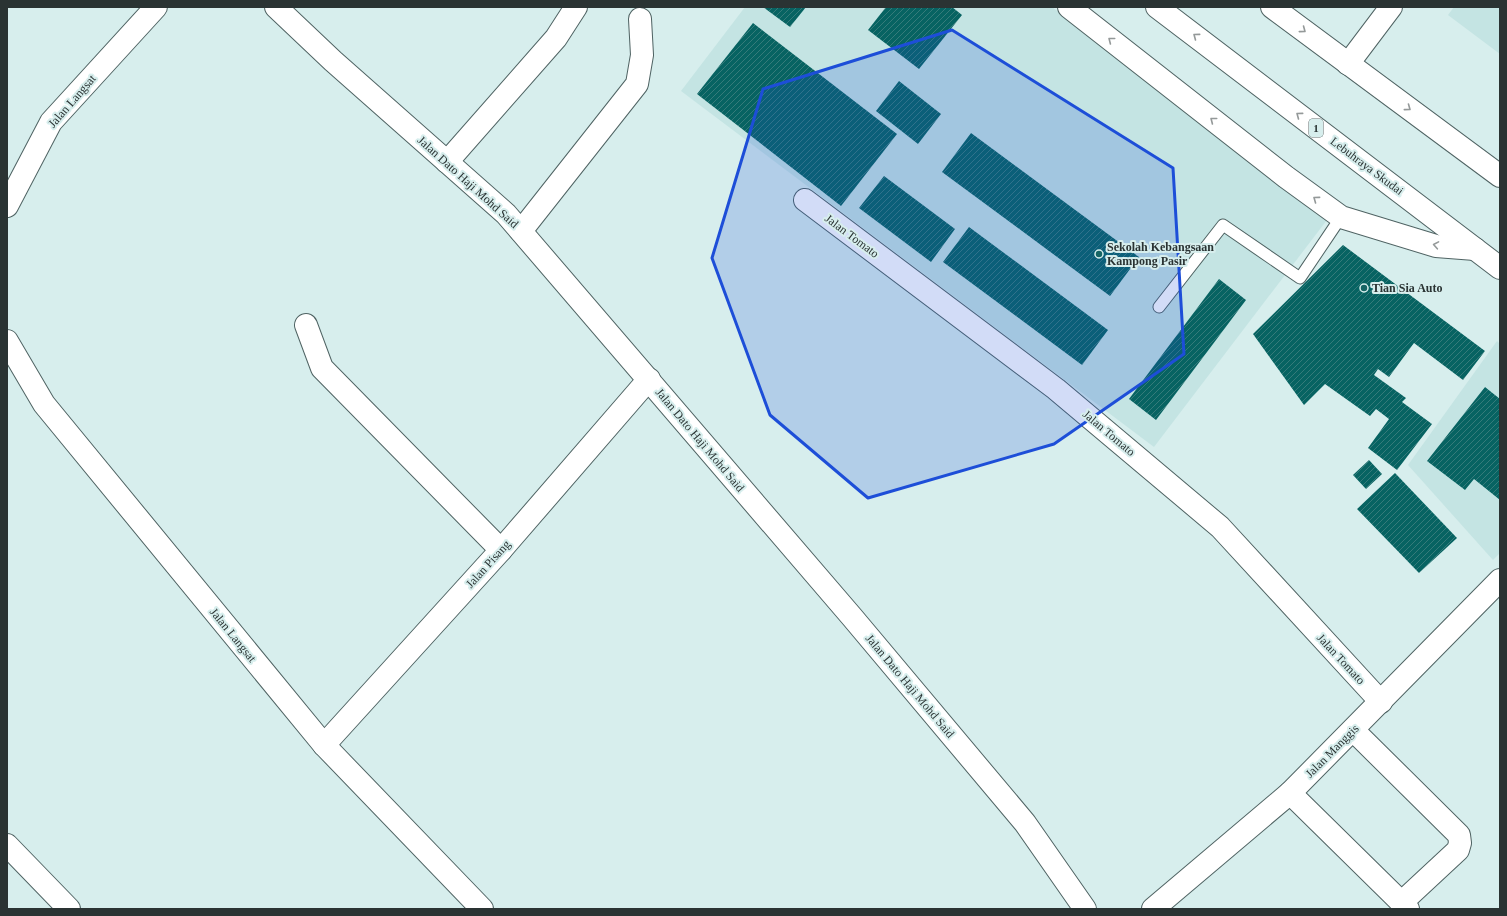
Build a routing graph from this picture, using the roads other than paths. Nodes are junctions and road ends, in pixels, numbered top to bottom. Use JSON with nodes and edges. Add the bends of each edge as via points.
{"nodes":[{"id":1,"x":156,"y":7,"type":"edge"},
{"id":2,"x":276,"y":7,"type":"edge"},
{"id":3,"x":576,"y":7,"type":"edge"},
{"id":4,"x":1069,"y":7,"type":"edge"},
{"id":5,"x":1157,"y":7,"type":"edge"},
{"id":6,"x":1272,"y":7,"type":"edge"},
{"id":7,"x":1391,"y":7,"type":"edge"},
{"id":8,"x":640,"y":19,"type":"dead end"},
{"id":9,"x":1348,"y":64,"type":"junction"},
{"id":10,"x":447,"y":162,"type":"junction"},
{"id":11,"x":1500,"y":176,"type":"edge"},
{"id":12,"x":805,"y":200,"type":"dead end"},
{"id":13,"x":7,"y":206,"type":"edge"},
{"id":14,"x":1341,"y":217,"type":"junction"},
{"id":15,"x":521,"y":231,"type":"junction"},
{"id":16,"x":1475,"y":249,"type":"junction"},
{"id":17,"x":1500,"y":268,"type":"edge"},
{"id":18,"x":1159,"y":307,"type":"dead end"},
{"id":19,"x":306,"y":325,"type":"dead end"},
{"id":20,"x":7,"y":341,"type":"edge"},
{"id":21,"x":649,"y":379,"type":"junction"},
{"id":22,"x":501,"y":550,"type":"junction"},
{"id":23,"x":1500,"y":580,"type":"edge"},
{"id":24,"x":1381,"y":702,"type":"junction"},
{"id":25,"x":1354,"y":730,"type":"junction"},
{"id":26,"x":324,"y":745,"type":"junction"},
{"id":27,"x":1290,"y":793,"type":"junction"},
{"id":28,"x":7,"y":845,"type":"edge"},
{"id":29,"x":1404,"y":906,"type":"edge"},
{"id":30,"x":69,"y":909,"type":"edge"},
{"id":31,"x":482,"y":909,"type":"edge"},
{"id":32,"x":1085,"y":909,"type":"edge"},
{"id":33,"x":1152,"y":909,"type":"edge"}],
"edges":[{"from":1,"to":13,"type":"main road","name":"Jalan Langsat","via":[[51,122]]},
{"from":2,"to":10,"type":"main road","name":"Jalan Dato Haji Mohd Said"},
{"from":3,"to":10,"type":"main road","via":[[556,38]]},
{"from":14,"to":4,"type":"main road","one_way":true},
{"from":16,"to":5,"type":"main road","name":"Lebuhraya Skudai","number":"1","one_way":true},
{"from":6,"to":9,"type":"main road","one_way":true},
{"from":7,"to":9,"type":"main road"},
{"from":8,"to":15,"type":"main road","via":[[642,55],[637,84]]},
{"from":9,"to":11,"type":"main road","one_way":true},
{"from":10,"to":15,"type":"main road","name":"Jalan Dato Haji Mohd Said","via":[[506,214]]},
{"from":12,"to":24,"type":"main road","name":"Jalan Tomato","via":[[1056,389],[1220,527]]},
{"from":16,"to":14,"type":"main road","one_way":true,"via":[[1436,246]]},
{"from":14,"to":18,"type":"lane","via":[[1300,278],[1223,225]]},
{"from":15,"to":21,"type":"main road","name":"Jalan Dato Haji Mohd Said"},
{"from":16,"to":17,"type":"main road","name":"Lebuhraya Skudai","number":"1"},
{"from":19,"to":22,"type":"main road","via":[[322,368]]},
{"from":20,"to":26,"type":"main road","name":"Jalan Langsat","via":[[44,404]]},
{"from":21,"to":22,"type":"main road","name":"Jalan Pisang"},
{"from":21,"to":32,"type":"main road","name":"Jalan Dato Haji Mohd Said","via":[[1025,823]]},
{"from":22,"to":26,"type":"main road","name":"Jalan Pisang"},
{"from":23,"to":24,"type":"main road","name":"Jalan Manggis"},
{"from":24,"to":25,"type":"main road","name":"Jalan Manggis"},
{"from":25,"to":27,"type":"main road","name":"Jalan Manggis"},
{"from":25,"to":29,"type":"main road","via":[[1459,835],[1458,850]]},
{"from":26,"to":31,"type":"main road","name":"Jalan Langsat"},
{"from":27,"to":29,"type":"main road"},
{"from":27,"to":33,"type":"main road","name":"Jalan Manggis"},
{"from":28,"to":30,"type":"main road"}]}
